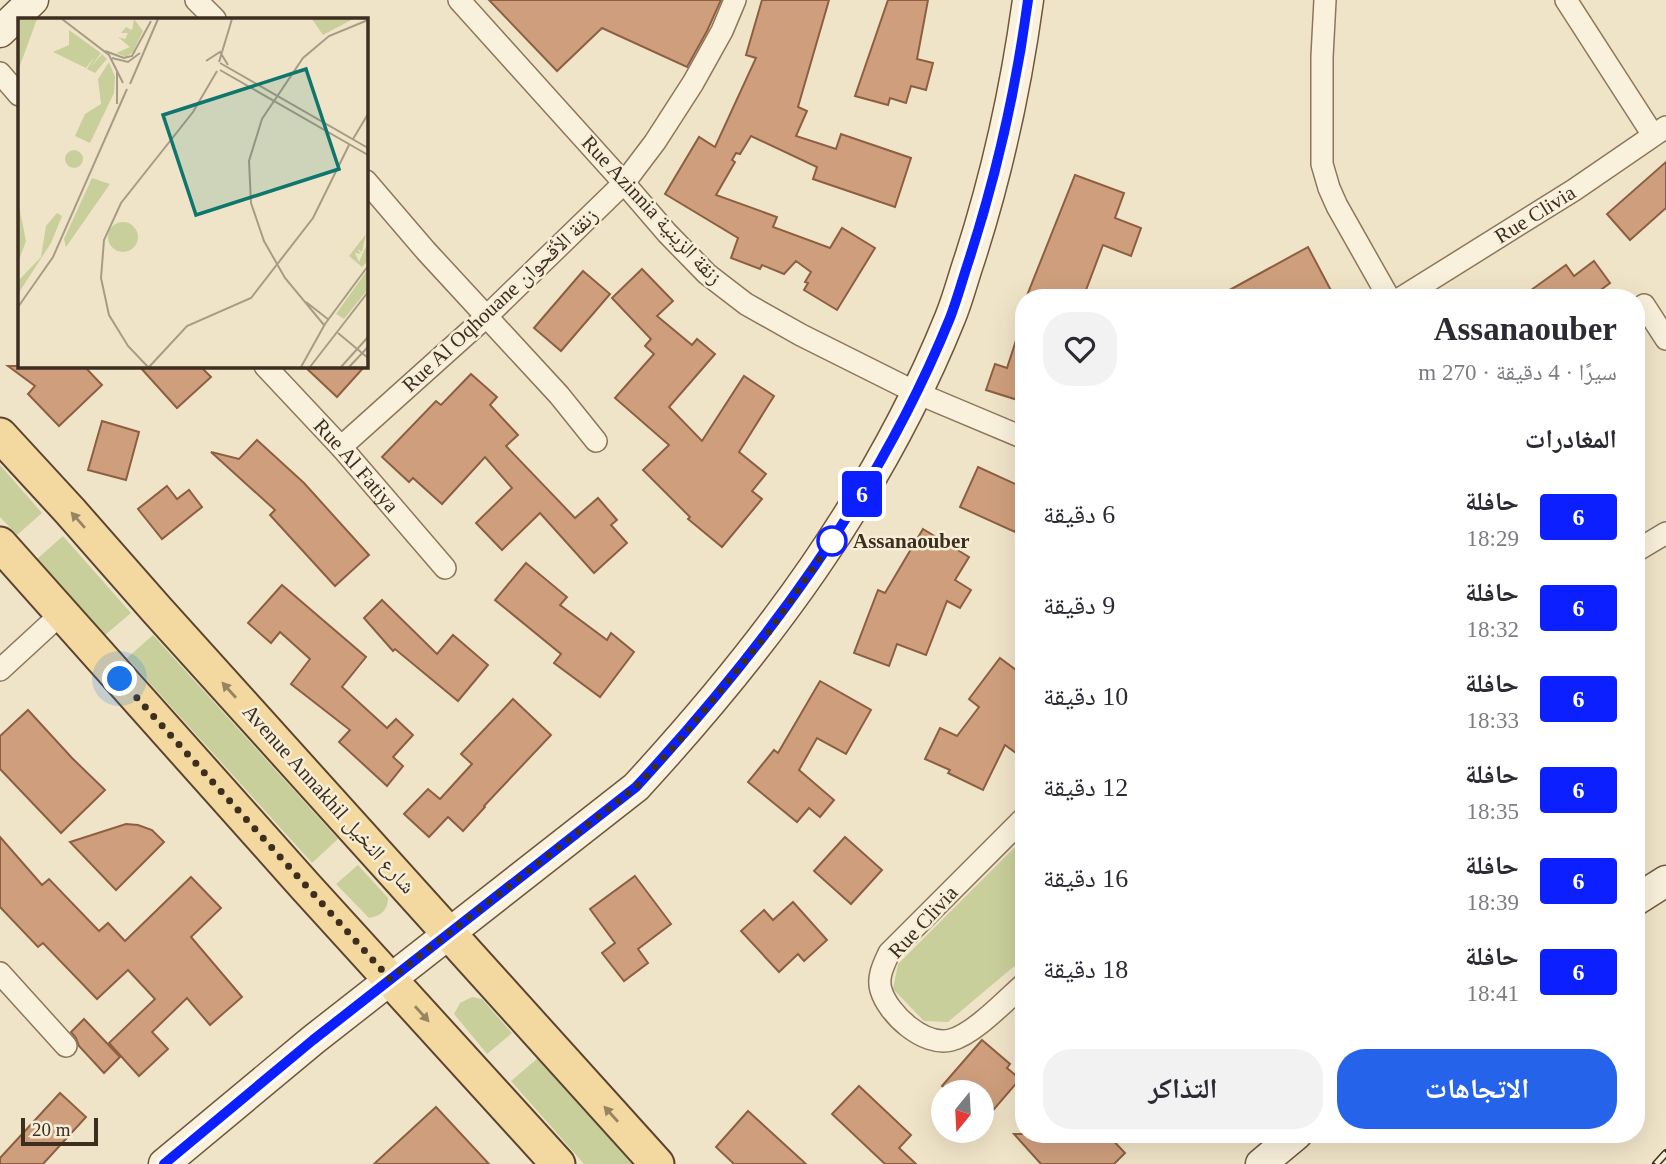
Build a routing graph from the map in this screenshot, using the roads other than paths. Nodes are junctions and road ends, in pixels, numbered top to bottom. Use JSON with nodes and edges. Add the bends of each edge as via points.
{"nodes":[{"id":1,"x":33,"y":0,"type":"edge"},
{"id":2,"x":196,"y":0,"type":"edge"},
{"id":3,"x":459,"y":0,"type":"edge"},
{"id":4,"x":735,"y":0,"type":"edge"},
{"id":5,"x":1028,"y":0,"type":"edge"},
{"id":6,"x":1325,"y":0,"type":"edge"},
{"id":7,"x":1566,"y":0,"type":"edge"},
{"id":8,"x":214,"y":18,"type":"edge"},
{"id":9,"x":0,"y":32,"type":"edge"},
{"id":10,"x":0,"y":73,"type":"edge"},
{"id":11,"x":18,"y":94,"type":"edge"},
{"id":12,"x":1660,"y":131,"type":"edge"},
{"id":13,"x":368,"y":183,"type":"edge"},
{"id":14,"x":624,"y":183,"type":"junction"},
{"id":15,"x":1384,"y":289,"type":"edge"},
{"id":16,"x":1415,"y":289,"type":"edge"},
{"id":17,"x":1645,"y":307,"type":"edge"},
{"id":18,"x":487,"y":316,"type":"junction"},
{"id":19,"x":1666,"y":339,"type":"edge"},
{"id":20,"x":267,"y":368,"type":"edge"},
{"id":21,"x":917,"y":394,"type":"junction"},
{"id":22,"x":1015,"y":434,"type":"edge"},
{"id":23,"x":0,"y":435,"type":"edge"},
{"id":24,"x":596,"y":441,"type":"dead end"},
{"id":25,"x":341,"y":447,"type":"junction"},
{"id":26,"x":1666,"y":533,"type":"edge"},
{"id":27,"x":0,"y":544,"type":"edge"},
{"id":28,"x":1645,"y":546,"type":"edge"},
{"id":29,"x":445,"y":568,"type":"dead end"},
{"id":30,"x":62,"y":613,"type":"junction"},
{"id":31,"x":0,"y":670,"type":"edge"},
{"id":32,"x":1015,"y":828,"type":"edge"},
{"id":33,"x":1666,"y":881,"type":"edge"},
{"id":34,"x":1645,"y":894,"type":"edge"},
{"id":35,"x":450,"y":933,"type":"junction"},
{"id":36,"x":0,"y":973,"type":"edge"},
{"id":37,"x":390,"y":979,"type":"junction"},
{"id":38,"x":1015,"y":992,"type":"edge"},
{"id":39,"x":66,"y":1046,"type":"dead end"},
{"id":40,"x":1284,"y":1143,"type":"edge"},
{"id":41,"x":164,"y":1164,"type":"edge"},
{"id":42,"x":558,"y":1164,"type":"edge"},
{"id":43,"x":657,"y":1164,"type":"edge"},
{"id":44,"x":1261,"y":1164,"type":"edge"}],
"edges":[{"from":1,"to":9,"type":"street"},
{"from":2,"to":8,"type":"street"},
{"from":3,"to":14,"type":"street","name":"Rue Azinnia زنقة الزينية"},
{"from":4,"to":14,"type":"street","name":"Rue Al Oqhouane زنقة الأقحوان","via":[[693,83]]},
{"from":5,"to":21,"type":"street","via":[[1006,127],[984,215],[950,316]]},
{"from":6,"to":15,"type":"street","via":[[1322,164],[1337,206]]},
{"from":7,"to":12,"type":"street"},
{"from":10,"to":11,"type":"street"},
{"from":12,"to":16,"type":"street","name":"Rue Clivia"},
{"from":13,"to":18,"type":"street"},
{"from":14,"to":18,"type":"street","name":"Rue Al Oqhouane زنقة الأقحوان"},
{"from":14,"to":21,"type":"street","name":"Rue Azinnia زنقة الزينية","via":[[707,274],[746,304]]},
{"from":17,"to":19,"type":"street"},
{"from":18,"to":24,"type":"street"},
{"from":18,"to":25,"type":"street","name":"Rue Al Oqhouane زنقة الأقحوان"},
{"from":20,"to":25,"type":"street","name":"Rue Al Fatiya"},
{"from":21,"to":22,"type":"street","name":"Rue Azinnia زنقة الزينية"},
{"from":21,"to":35,"type":"street","via":[[828,547],[771,629],[680,740],[636,787]]},
{"from":35,"to":23,"type":"main road","name":"Avenue Annakhil شارع النخيل","one_way":true},
{"from":25,"to":29,"type":"street","name":"Rue Al Fatiya"},
{"from":26,"to":28,"type":"street"},
{"from":27,"to":30,"type":"main road"},
{"from":30,"to":31,"type":"street"},
{"from":30,"to":37,"type":"main road"},
{"from":32,"to":38,"type":"street","name":"Rue Clivia","via":[[889,953],[880,989],[903,1022],[939,1041],[970,1030]]},
{"from":33,"to":34,"type":"street"},
{"from":35,"to":37,"type":"street"},
{"from":43,"to":35,"type":"main road","name":"Avenue Annakhil شارع النخيل","one_way":true},
{"from":36,"to":39,"type":"street"},
{"from":37,"to":41,"type":"street"},
{"from":37,"to":42,"type":"main road","one_way":true},
{"from":40,"to":44,"type":"street"}]}
